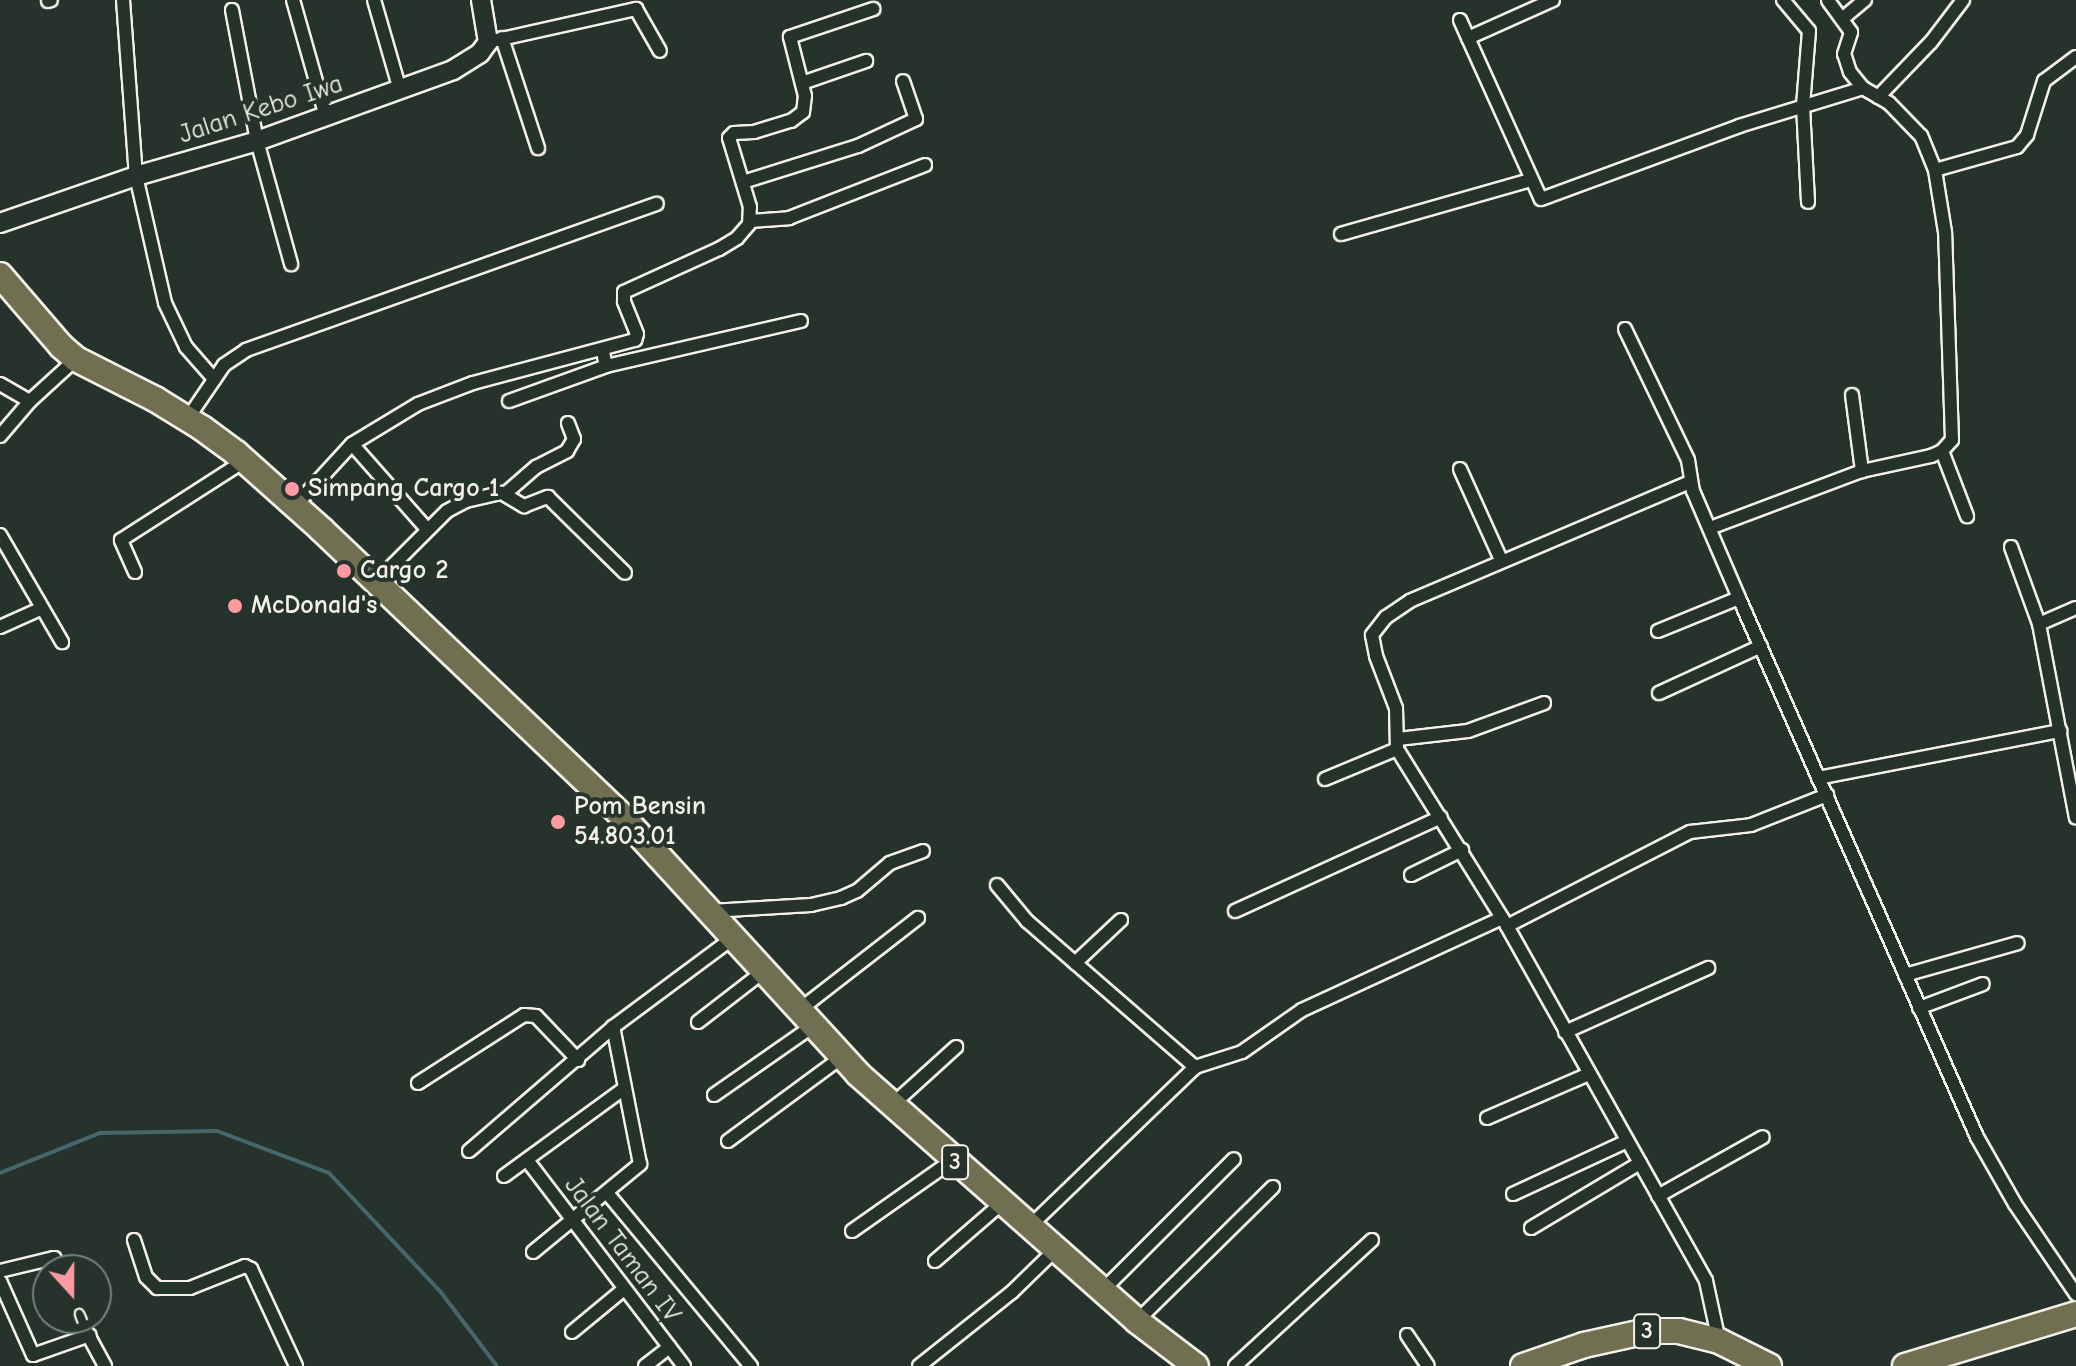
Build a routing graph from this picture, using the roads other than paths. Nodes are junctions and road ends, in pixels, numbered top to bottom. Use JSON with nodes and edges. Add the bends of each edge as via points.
{"nodes":[{"id":1,"x":123,"y":0,"type":"edge"},
{"id":2,"x":293,"y":0,"type":"edge"},
{"id":3,"x":374,"y":0,"type":"edge"},
{"id":4,"x":481,"y":0,"type":"edge"},
{"id":5,"x":1553,"y":0,"type":"edge"},
{"id":6,"x":1783,"y":0,"type":"edge"},
{"id":7,"x":1828,"y":0,"type":"edge"},
{"id":8,"x":1865,"y":0,"type":"edge"},
{"id":9,"x":1963,"y":0,"type":"edge"},
{"id":10,"x":873,"y":9,"type":"dead end"},
{"id":11,"x":232,"y":10,"type":"dead end"},
{"id":12,"x":1842,"y":19,"type":"junction"},
{"id":13,"x":1460,"y":20,"type":"dead end"},
{"id":14,"x":1468,"y":38,"type":"junction"},
{"id":15,"x":495,"y":40,"type":"junction"},
{"id":16,"x":660,"y":51,"type":"dead end"},
{"id":17,"x":2076,"y":57,"type":"edge"},
{"id":18,"x":866,"y":61,"type":"dead end"},
{"id":19,"x":903,"y":81,"type":"dead end"},
{"id":20,"x":802,"y":83,"type":"junction"},
{"id":21,"x":1863,"y":88,"type":"junction"},
{"id":22,"x":400,"y":90,"type":"junction"},
{"id":23,"x":1878,"y":97,"type":"junction"},
{"id":24,"x":1803,"y":106,"type":"junction"},
{"id":25,"x":326,"y":117,"type":"junction"},
{"id":26,"x":257,"y":141,"type":"junction"},
{"id":27,"x":538,"y":148,"type":"dead end"},
{"id":28,"x":925,"y":165,"type":"dead end"},
{"id":29,"x":1935,"y":170,"type":"junction"},
{"id":30,"x":136,"y":176,"type":"junction"},
{"id":31,"x":1530,"y":180,"type":"junction"},
{"id":32,"x":743,"y":182,"type":"junction"},
{"id":33,"x":1808,"y":202,"type":"dead end"},
{"id":34,"x":657,"y":204,"type":"dead end"},
{"id":35,"x":750,"y":221,"type":"junction"},
{"id":36,"x":0,"y":223,"type":"edge"},
{"id":37,"x":1341,"y":234,"type":"dead end"},
{"id":38,"x":291,"y":264,"type":"dead end"},
{"id":39,"x":0,"y":275,"type":"edge"},
{"id":40,"x":801,"y":321,"type":"dead end"},
{"id":41,"x":1625,"y":329,"type":"dead end"},
{"id":42,"x":603,"y":352,"type":"junction"},
{"id":43,"x":76,"y":359,"type":"junction"},
{"id":44,"x":606,"y":366,"type":"junction"},
{"id":45,"x":214,"y":379,"type":"junction"},
{"id":46,"x":0,"y":384,"type":"edge"},
{"id":47,"x":1852,"y":395,"type":"dead end"},
{"id":48,"x":30,"y":401,"type":"junction"},
{"id":49,"x":509,"y":401,"type":"dead end"},
{"id":50,"x":188,"y":418,"type":"junction"},
{"id":51,"x":568,"y":423,"type":"dead end"},
{"id":52,"x":0,"y":436,"type":"edge"},
{"id":53,"x":352,"y":444,"type":"junction"},
{"id":54,"x":1942,"y":451,"type":"junction"},
{"id":55,"x":244,"y":461,"type":"junction"},
{"id":56,"x":1460,"y":469,"type":"dead end"},
{"id":57,"x":1862,"y":471,"type":"junction"},
{"id":58,"x":1690,"y":482,"type":"junction"},
{"id":59,"x":506,"y":493,"type":"junction"},
{"id":60,"x":295,"y":506,"type":"junction"},
{"id":61,"x":1967,"y":516,"type":"dead end"},
{"id":62,"x":1710,"y":528,"type":"junction"},
{"id":63,"x":427,"y":529,"type":"junction"},
{"id":64,"x":0,"y":535,"type":"edge"},
{"id":65,"x":2011,"y":547,"type":"dead end"},
{"id":66,"x":1501,"y":560,"type":"junction"},
{"id":67,"x":135,"y":572,"type":"dead end"},
{"id":68,"x":625,"y":573,"type":"dead end"},
{"id":69,"x":376,"y":582,"type":"junction"},
{"id":70,"x":1739,"y":598,"type":"junction"},
{"id":71,"x":2076,"y":608,"type":"edge"},
{"id":72,"x":40,"y":609,"type":"junction"},
{"id":73,"x":2039,"y":624,"type":"junction"},
{"id":74,"x":0,"y":627,"type":"edge"},
{"id":75,"x":1658,"y":631,"type":"dead end"},
{"id":76,"x":62,"y":642,"type":"dead end"},
{"id":77,"x":1761,"y":646,"type":"junction"},
{"id":78,"x":1659,"y":693,"type":"dead end"},
{"id":79,"x":1544,"y":703,"type":"dead end"},
{"id":80,"x":2060,"y":731,"type":"junction"},
{"id":81,"x":1397,"y":744,"type":"junction"},
{"id":82,"x":1818,"y":778,"type":"junction"},
{"id":83,"x":1325,"y":779,"type":"dead end"},
{"id":84,"x":1827,"y":795,"type":"junction"},
{"id":85,"x":1441,"y":817,"type":"junction"},
{"id":86,"x":2076,"y":818,"type":"edge"},
{"id":87,"x":1462,"y":850,"type":"junction"},
{"id":88,"x":923,"y":851,"type":"dead end"},
{"id":89,"x":1411,"y":875,"type":"dead end"},
{"id":90,"x":997,"y":885,"type":"dead end"},
{"id":91,"x":711,"y":911,"type":"junction"},
{"id":92,"x":1235,"y":911,"type":"dead end"},
{"id":93,"x":918,"y":918,"type":"dead end"},
{"id":94,"x":1121,"y":920,"type":"dead end"},
{"id":95,"x":1505,"y":922,"type":"junction"},
{"id":96,"x":734,"y":937,"type":"junction"},
{"id":97,"x":2018,"y":943,"type":"dead end"},
{"id":98,"x":1075,"y":963,"type":"junction"},
{"id":99,"x":1708,"y":968,"type":"dead end"},
{"id":100,"x":764,"y":971,"type":"junction"},
{"id":101,"x":1905,"y":975,"type":"junction"},
{"id":102,"x":1983,"y":984,"type":"dead end"},
{"id":103,"x":1919,"y":1008,"type":"junction"},
{"id":104,"x":806,"y":1019,"type":"junction"},
{"id":105,"x":698,"y":1022,"type":"dead end"},
{"id":106,"x":613,"y":1027,"type":"junction"},
{"id":107,"x":1565,"y":1032,"type":"junction"},
{"id":108,"x":956,"y":1047,"type":"dead end"},
{"id":109,"x":842,"y":1057,"type":"junction"},
{"id":110,"x":578,"y":1060,"type":"junction"},
{"id":111,"x":1195,"y":1067,"type":"junction"},
{"id":112,"x":1589,"y":1074,"type":"junction"},
{"id":113,"x":418,"y":1083,"type":"dead end"},
{"id":114,"x":622,"y":1090,"type":"junction"},
{"id":115,"x":714,"y":1095,"type":"dead end"},
{"id":116,"x":891,"y":1106,"type":"junction"},
{"id":117,"x":1487,"y":1118,"type":"dead end"},
{"id":118,"x":1763,"y":1137,"type":"dead end"},
{"id":119,"x":728,"y":1141,"type":"dead end"},
{"id":120,"x":1627,"y":1141,"type":"junction"},
{"id":121,"x":469,"y":1151,"type":"dead end"},
{"id":122,"x":1234,"y":1159,"type":"dead end"},
{"id":123,"x":527,"y":1160,"type":"junction"},
{"id":124,"x":953,"y":1160,"type":"junction"},
{"id":125,"x":1640,"y":1163,"type":"junction"},
{"id":126,"x":504,"y":1176,"type":"dead end"},
{"id":127,"x":1273,"y":1187,"type":"dead end"},
{"id":128,"x":608,"y":1194,"type":"junction"},
{"id":129,"x":1513,"y":1194,"type":"dead end"},
{"id":130,"x":1658,"y":1196,"type":"junction"},
{"id":131,"x":1002,"y":1203,"type":"junction"},
{"id":132,"x":572,"y":1222,"type":"junction"},
{"id":133,"x":1029,"y":1227,"type":"junction"},
{"id":134,"x":1531,"y":1228,"type":"dead end"},
{"id":135,"x":852,"y":1231,"type":"dead end"},
{"id":136,"x":134,"y":1240,"type":"dead end"},
{"id":137,"x":1372,"y":1240,"type":"dead end"},
{"id":138,"x":1056,"y":1249,"type":"junction"},
{"id":139,"x":533,"y":1252,"type":"dead end"},
{"id":140,"x":935,"y":1261,"type":"dead end"},
{"id":141,"x":32,"y":1263,"type":"edge"},
{"id":142,"x":0,"y":1271,"type":"edge"},
{"id":143,"x":0,"y":1281,"type":"edge"},
{"id":144,"x":624,"y":1289,"type":"junction"},
{"id":145,"x":1103,"y":1290,"type":"junction"},
{"id":146,"x":2076,"y":1294,"type":"edge"},
{"id":147,"x":2076,"y":1314,"type":"edge"},
{"id":148,"x":1137,"y":1321,"type":"junction"},
{"id":149,"x":572,"y":1332,"type":"dead end"},
{"id":150,"x":90,"y":1335,"type":"joint"},
{"id":151,"x":1407,"y":1335,"type":"dead end"},
{"id":152,"x":1719,"y":1341,"type":"junction"},
{"id":153,"x":669,"y":1347,"type":"junction"},
{"id":154,"x":105,"y":1366,"type":"edge"},
{"id":155,"x":296,"y":1366,"type":"edge"},
{"id":156,"x":645,"y":1366,"type":"edge"},
{"id":157,"x":684,"y":1366,"type":"edge"},
{"id":158,"x":751,"y":1366,"type":"edge"},
{"id":159,"x":919,"y":1366,"type":"edge"},
{"id":160,"x":1196,"y":1366,"type":"edge"},
{"id":161,"x":1235,"y":1366,"type":"edge"},
{"id":162,"x":1428,"y":1366,"type":"edge"},
{"id":163,"x":1523,"y":1366,"type":"edge"},
{"id":164,"x":1769,"y":1366,"type":"edge"},
{"id":165,"x":1905,"y":1366,"type":"edge"}],
"edges":[{"from":1,"to":30,"type":"street"},
{"from":2,"to":25,"type":"street"},
{"from":3,"to":22,"type":"street"},
{"from":4,"to":15,"type":"street"},
{"from":5,"to":14,"type":"street"},
{"from":6,"to":24,"type":"street","via":[[1809,31]]},
{"from":7,"to":12,"type":"street"},
{"from":8,"to":12,"type":"street"},
{"from":9,"to":23,"type":"street"},
{"from":10,"to":20,"type":"street","via":[[790,37]]},
{"from":11,"to":26,"type":"street"},
{"from":12,"to":21,"type":"street","via":[[1851,37],[1845,60]]},
{"from":13,"to":14,"type":"street"},
{"from":14,"to":31,"type":"street"},
{"from":15,"to":16,"type":"street","via":[[636,9]]},
{"from":15,"to":22,"type":"street","name":"Jalan Kebo Iwa","via":[[453,70]]},
{"from":15,"to":27,"type":"street"},
{"from":17,"to":29,"type":"street","via":[[2044,81],[2027,135],[2017,147]]},
{"from":18,"to":20,"type":"street"},
{"from":19,"to":32,"type":"street","via":[[916,119],[858,146]]},
{"from":20,"to":32,"type":"street","via":[[805,107],[799,117],[729,138]]},
{"from":21,"to":23,"type":"street"},
{"from":21,"to":24,"type":"street"},
{"from":22,"to":25,"type":"street","name":"Jalan Kebo Iwa"},
{"from":23,"to":29,"type":"street","via":[[1921,136]]},
{"from":24,"to":31,"type":"street","via":[[1549,199],[1538,197]]},
{"from":24,"to":33,"type":"street"},
{"from":25,"to":26,"type":"street","name":"Jalan Kebo Iwa"},
{"from":26,"to":30,"type":"street","name":"Jalan Kebo Iwa"},
{"from":26,"to":38,"type":"street"},
{"from":28,"to":35,"type":"street","via":[[789,218]]},
{"from":29,"to":54,"type":"street","via":[[1945,232],[1953,432]]},
{"from":30,"to":36,"type":"street","name":"Jalan Kebo Iwa"},
{"from":30,"to":45,"type":"street","via":[[165,303],[186,347]]},
{"from":31,"to":37,"type":"street"},
{"from":32,"to":35,"type":"street"},
{"from":34,"to":45,"type":"street","via":[[246,350]]},
{"from":35,"to":42,"type":"street","via":[[742,234],[719,249],[624,292],[635,340]]},
{"from":39,"to":43,"type":"highway","number":"3"},
{"from":40,"to":44,"type":"street"},
{"from":41,"to":58,"type":"street","via":[[1688,460]]},
{"from":42,"to":44,"type":"street"},
{"from":42,"to":53,"type":"street","via":[[473,383],[418,404]]},
{"from":43,"to":48,"type":"street"},
{"from":43,"to":50,"type":"highway","number":"3"},
{"from":44,"to":49,"type":"street"},
{"from":45,"to":50,"type":"street"},
{"from":46,"to":48,"type":"street"},
{"from":47,"to":57,"type":"street"},
{"from":48,"to":52,"type":"street"},
{"from":50,"to":55,"type":"highway","number":"3"},
{"from":51,"to":59,"type":"street","via":[[574,439],[567,451],[536,467]]},
{"from":53,"to":60,"type":"street"},
{"from":53,"to":63,"type":"street"},
{"from":54,"to":57,"type":"street"},
{"from":54,"to":61,"type":"street"},
{"from":55,"to":60,"type":"highway","number":"3"},
{"from":55,"to":67,"type":"street","via":[[121,540]]},
{"from":56,"to":66,"type":"street"},
{"from":57,"to":62,"type":"street"},
{"from":58,"to":62,"type":"street"},
{"from":58,"to":66,"type":"street"},
{"from":59,"to":63,"type":"street","via":[[466,501]]},
{"from":59,"to":68,"type":"street","via":[[524,506],[548,497]]},
{"from":60,"to":69,"type":"highway","number":"3"},
{"from":62,"to":70,"type":"street"},
{"from":63,"to":69,"type":"street"},
{"from":64,"to":72,"type":"street"},
{"from":65,"to":73,"type":"street"},
{"from":66,"to":81,"type":"street","via":[[1410,601],[1376,626],[1373,644],[1396,708]]},
{"from":69,"to":91,"type":"highway","number":"3","via":[[566,759]]},
{"from":70,"to":75,"type":"street"},
{"from":70,"to":77,"type":"street"},
{"from":71,"to":73,"type":"street"},
{"from":72,"to":74,"type":"street"},
{"from":72,"to":76,"type":"street"},
{"from":73,"to":80,"type":"street"},
{"from":77,"to":78,"type":"street"},
{"from":77,"to":82,"type":"street"},
{"from":79,"to":81,"type":"street","via":[[1468,731]]},
{"from":80,"to":82,"type":"street"},
{"from":80,"to":86,"type":"street"},
{"from":81,"to":83,"type":"street"},
{"from":81,"to":85,"type":"street"},
{"from":82,"to":84,"type":"street"},
{"from":84,"to":95,"type":"street","via":[[1751,825],[1690,832]]},
{"from":84,"to":101,"type":"street"},
{"from":85,"to":87,"type":"street"},
{"from":85,"to":92,"type":"street"},
{"from":87,"to":89,"type":"street"},
{"from":87,"to":95,"type":"street"},
{"from":88,"to":91,"type":"street","via":[[890,863],[841,898]]},
{"from":90,"to":98,"type":"street","via":[[1027,921]]},
{"from":91,"to":96,"type":"highway","number":"3"},
{"from":93,"to":104,"type":"street"},
{"from":94,"to":98,"type":"street"},
{"from":95,"to":107,"type":"street"},
{"from":95,"to":111,"type":"street","via":[[1302,1010],[1242,1052]]},
{"from":96,"to":100,"type":"highway","number":"3"},
{"from":96,"to":106,"type":"street"},
{"from":97,"to":101,"type":"street"},
{"from":98,"to":111,"type":"street"},
{"from":99,"to":107,"type":"street"},
{"from":100,"to":104,"type":"highway","number":"3"},
{"from":100,"to":105,"type":"street"},
{"from":101,"to":103,"type":"street"},
{"from":102,"to":103,"type":"street"},
{"from":103,"to":146,"type":"street","via":[[1994,1170]]},
{"from":104,"to":109,"type":"highway","number":"3"},
{"from":104,"to":115,"type":"street"},
{"from":106,"to":110,"type":"street"},
{"from":106,"to":114,"type":"street"},
{"from":107,"to":112,"type":"street"},
{"from":108,"to":116,"type":"street"},
{"from":109,"to":116,"type":"highway","number":"3"},
{"from":109,"to":119,"type":"street"},
{"from":110,"to":113,"type":"street","via":[[536,1016],[524,1015]]},
{"from":110,"to":121,"type":"street"},
{"from":111,"to":133,"type":"street"},
{"from":112,"to":117,"type":"street"},
{"from":112,"to":120,"type":"street"},
{"from":114,"to":123,"type":"street"},
{"from":114,"to":128,"type":"street","via":[[640,1164]]},
{"from":116,"to":124,"type":"highway","number":"3"},
{"from":118,"to":130,"type":"street"},
{"from":120,"to":125,"type":"street"},
{"from":120,"to":129,"type":"street"},
{"from":122,"to":145,"type":"street"},
{"from":123,"to":126,"type":"street"},
{"from":123,"to":132,"type":"street","name":"Jalan Taman IV"},
{"from":124,"to":131,"type":"highway","number":"3"},
{"from":124,"to":135,"type":"street"},
{"from":125,"to":130,"type":"street"},
{"from":125,"to":134,"type":"street"},
{"from":127,"to":148,"type":"street"},
{"from":128,"to":132,"type":"street"},
{"from":128,"to":158,"type":"street"},
{"from":130,"to":152,"type":"street","via":[[1706,1281]]},
{"from":131,"to":133,"type":"highway","number":"3"},
{"from":131,"to":140,"type":"street"},
{"from":132,"to":139,"type":"street"},
{"from":132,"to":144,"type":"street","name":"Jalan Taman IV"},
{"from":133,"to":138,"type":"highway","number":"3"},
{"from":136,"to":155,"type":"street","via":[[146,1277],[157,1288],[190,1288],[245,1266],[251,1269]]},
{"from":137,"to":161,"type":"street"},
{"from":138,"to":145,"type":"highway","number":"3"},
{"from":138,"to":159,"type":"street","via":[[1012,1292]]},
{"from":141,"to":142,"type":"street"},
{"from":143,"to":150,"type":"street","via":[[33,1355]]},
{"from":144,"to":149,"type":"street"},
{"from":144,"to":153,"type":"street","name":"Jalan Taman IV"},
{"from":145,"to":148,"type":"highway","number":"3"},
{"from":147,"to":165,"type":"highway"},
{"from":148,"to":160,"type":"highway","number":"3"},
{"from":150,"to":154,"type":"street"},
{"from":151,"to":162,"type":"street"},
{"from":152,"to":163,"type":"highway","number":"3","via":[[1679,1331],[1647,1331]]},
{"from":152,"to":164,"type":"highway","number":"3"},
{"from":153,"to":156,"type":"street"},
{"from":153,"to":157,"type":"street","name":"Jalan Taman IV"}]}
